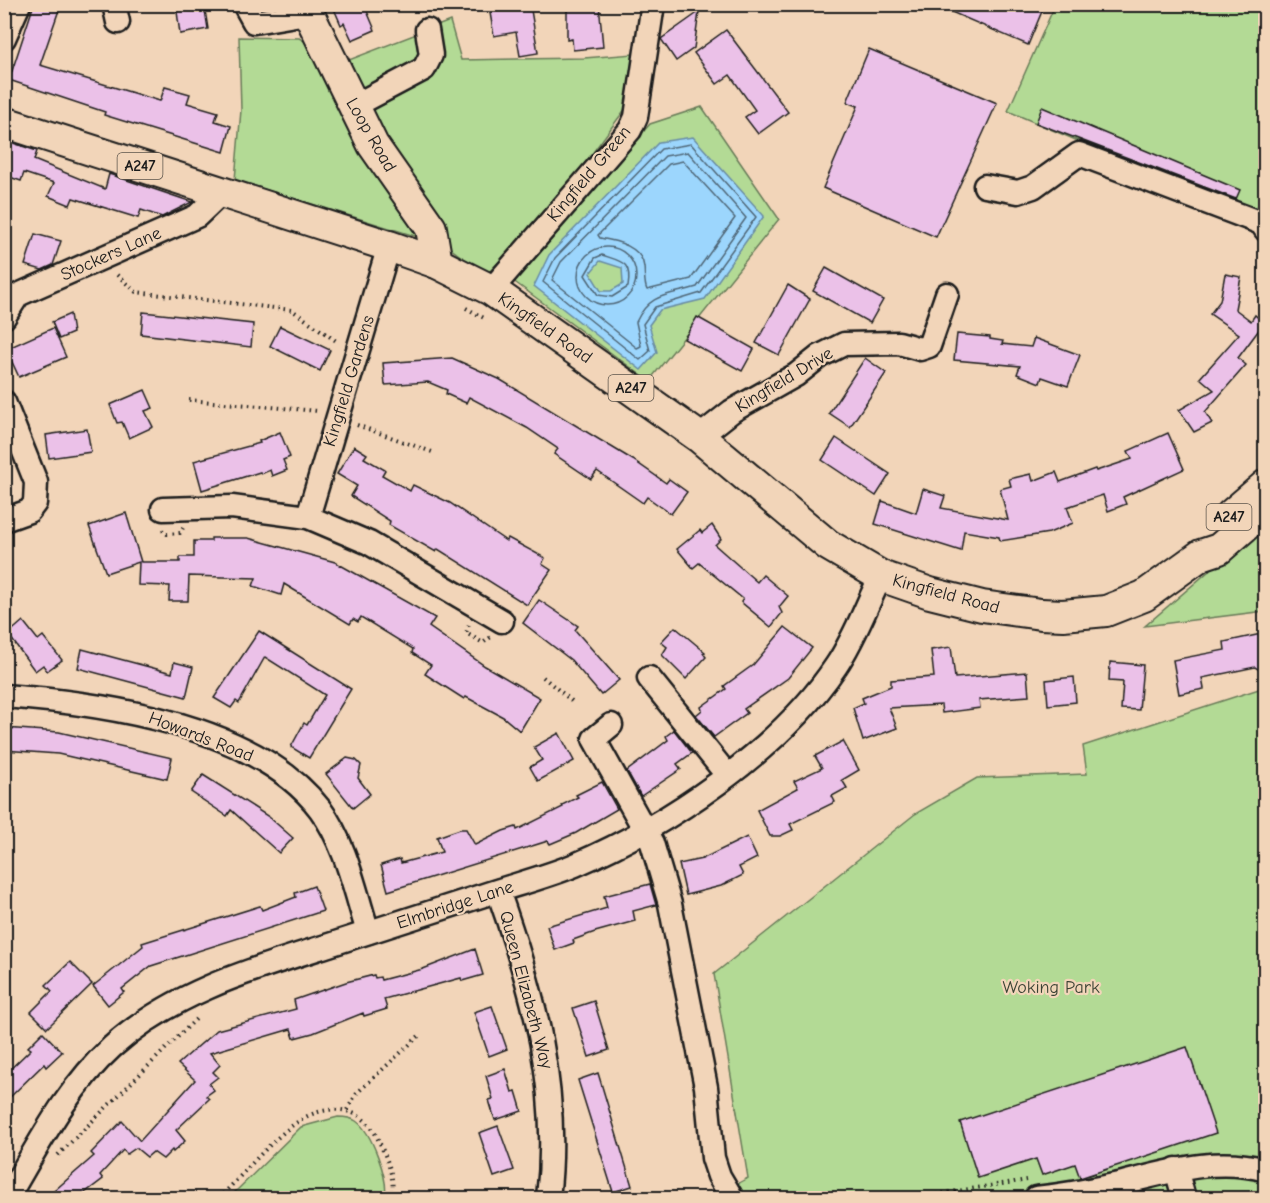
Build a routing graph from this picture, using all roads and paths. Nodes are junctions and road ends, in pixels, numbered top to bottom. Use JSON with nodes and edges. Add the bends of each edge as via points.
{"nodes":[{"id":1,"x":19,"y":4,"type":"edge"},
{"id":2,"x":243,"y":4,"type":"edge"},
{"id":3,"x":654,"y":4,"type":"edge"},
{"id":4,"x":305,"y":9,"type":"edge"},
{"id":5,"x":428,"y":30,"type":"dead end"},
{"id":6,"x":4,"y":38,"type":"edge"},
{"id":7,"x":354,"y":106,"type":"junction"},
{"id":8,"x":4,"y":122,"type":"edge"},
{"id":9,"x":985,"y":186,"type":"dead end"},
{"id":10,"x":221,"y":193,"type":"junction"},
{"id":11,"x":1266,"y":230,"type":"edge"},
{"id":12,"x":389,"y":246,"type":"junction"},
{"id":13,"x":106,"y":256,"type":"junction"},
{"id":14,"x":437,"y":263,"type":"junction"},
{"id":15,"x":491,"y":290,"type":"junction"},
{"id":16,"x":947,"y":294,"type":"dead end"},
{"id":17,"x":11,"y":295,"type":"edge"},
{"id":18,"x":4,"y":317,"type":"edge"},
{"id":19,"x":336,"y":351,"type":"dead end"},
{"id":20,"x":189,"y":400,"type":"dead end"},
{"id":21,"x":322,"y":401,"type":"dead end"},
{"id":22,"x":4,"y":402,"type":"edge"},
{"id":23,"x":319,"y":411,"type":"junction"},
{"id":24,"x":315,"y":422,"type":"dead end"},
{"id":25,"x":356,"y":424,"type":"dead end"},
{"id":26,"x":699,"y":437,"type":"junction"},
{"id":27,"x":432,"y":452,"type":"dead end"},
{"id":28,"x":1266,"y":485,"type":"edge"},
{"id":29,"x":1266,"y":508,"type":"edge"},
{"id":30,"x":308,"y":516,"type":"junction"},
{"id":31,"x":161,"y":518,"type":"joint"},
{"id":32,"x":4,"y":520,"type":"edge"},
{"id":33,"x":187,"y":520,"type":"dead end"},
{"id":34,"x":1202,"y":555,"type":"junction"},
{"id":35,"x":881,"y":576,"type":"junction"},
{"id":36,"x":470,"y":622,"type":"dead end"},
{"id":37,"x":501,"y":629,"type":"joint"},
{"id":38,"x":543,"y":677,"type":"dead end"},
{"id":39,"x":649,"y":678,"type":"dead end"},
{"id":40,"x":4,"y":696,"type":"edge"},
{"id":41,"x":573,"y":702,"type":"dead end"},
{"id":42,"x":611,"y":725,"type":"dead end"},
{"id":43,"x":727,"y":775,"type":"junction"},
{"id":44,"x":645,"y":830,"type":"junction"},
{"id":45,"x":498,"y":891,"type":"junction"},
{"id":46,"x":368,"y":932,"type":"junction"},
{"id":47,"x":204,"y":1010,"type":"dead end"},
{"id":48,"x":421,"y":1034,"type":"dead end"},
{"id":49,"x":347,"y":1110,"type":"junction"},
{"id":50,"x":51,"y":1162,"type":"dead end"},
{"id":51,"x":1176,"y":1169,"type":"junction"},
{"id":52,"x":1263,"y":1169,"type":"edge"},
{"id":53,"x":8,"y":1198,"type":"edge"},
{"id":54,"x":219,"y":1198,"type":"edge"},
{"id":55,"x":391,"y":1198,"type":"edge"},
{"id":56,"x":548,"y":1198,"type":"edge"},
{"id":57,"x":732,"y":1198,"type":"edge"},
{"id":58,"x":1036,"y":1198,"type":"edge"},
{"id":59,"x":1184,"y":1198,"type":"edge"}],
"edges":[{"from":1,"to":6,"type":"street"},
{"from":2,"to":4,"type":"street","via":[[254,22]]},
{"from":3,"to":15,"type":"street","name":"Kingfield Green","via":[[636,117],[630,130]]},
{"from":4,"to":7,"type":"main road","name":"Loop Road"},
{"from":5,"to":7,"type":"street","via":[[431,55],[424,69]]},
{"from":7,"to":14,"type":"main road","name":"Loop Road","via":[[373,145],[431,228]]},
{"from":8,"to":10,"type":"main road","name":"Kingfield Road","number":"A247"},
{"from":9,"to":11,"type":"street","via":[[1018,192],[1033,188],[1078,154],[1261,223]]},
{"from":10,"to":12,"type":"main road","name":"Kingfield Road","number":"A247"},
{"from":10,"to":13,"type":"street","name":"Stockers Lane","via":[[197,216]]},
{"from":12,"to":14,"type":"main road","name":"Kingfield Road","number":"A247"},
{"from":12,"to":30,"type":"street","name":"Kingfield Gardens"},
{"from":13,"to":17,"type":"street","name":"Stockers Lane"},
{"from":13,"to":19,"type":"path","via":[[112,270],[136,292],[292,309],[339,341]]},
{"from":14,"to":15,"type":"main road","name":"Kingfield Road","number":"A247"},
{"from":15,"to":26,"type":"main road","name":"Kingfield Road","number":"A247"},
{"from":16,"to":26,"type":"street","name":"Kingfield Drive","via":[[929,346],[920,349],[899,343],[844,344],[732,411]]},
{"from":17,"to":18,"type":"street","name":"Stockers Lane"},
{"from":20,"to":23,"type":"path"},
{"from":21,"to":23,"type":"path"},
{"from":22,"to":32,"type":"street","via":[[37,493],[29,511]]},
{"from":23,"to":24,"type":"path"},
{"from":25,"to":27,"type":"path"},
{"from":26,"to":35,"type":"main road","name":"Kingfield Road","number":"A247","via":[[828,545]]},
{"from":28,"to":34,"type":"main road","name":"Kingfield Road","number":"A247","via":[[1206,540]]},
{"from":29,"to":34,"type":"main road","name":"Kingfield Road","number":"A247","via":[[1219,549]]},
{"from":30,"to":31,"type":"street","via":[[232,507]]},
{"from":30,"to":37,"type":"street","via":[[369,543]]},
{"from":31,"to":33,"type":"path","via":[[166,534],[180,532]]},
{"from":34,"to":35,"type":"main road","name":"Kingfield Road","number":"A247","via":[[1144,596],[1090,614],[1041,614],[982,606]]},
{"from":35,"to":43,"type":"street","name":"Elmbridge Lane","via":[[834,669],[778,732]]},
{"from":36,"to":37,"type":"path","via":[[466,633],[483,643]]},
{"from":38,"to":41,"type":"path"},
{"from":39,"to":43,"type":"street"},
{"from":40,"to":46,"type":"street","name":"Howards Road","via":[[137,713],[235,747],[281,773],[310,798],[328,822],[342,850]]},
{"from":42,"to":44,"type":"street","via":[[594,739]]},
{"from":43,"to":44,"type":"street","name":"Elmbridge Lane"},
{"from":44,"to":45,"type":"street","name":"Elmbridge Lane","via":[[575,865]]},
{"from":44,"to":57,"type":"street","via":[[670,904],[684,969],[706,1087],[713,1158]]},
{"from":45,"to":46,"type":"street","name":"Elmbridge Lane"},
{"from":45,"to":56,"type":"street","name":"Queen Elizabeth Way","via":[[534,1007],[549,1077],[553,1137]]},
{"from":46,"to":53,"type":"street","name":"Elmbridge Lane","via":[[215,983],[167,1007],[128,1034],[78,1084],[48,1127]]},
{"from":47,"to":50,"type":"path"},
{"from":48,"to":49,"type":"path","via":[[357,1093]]},
{"from":49,"to":54,"type":"path","via":[[318,1113],[293,1125]]},
{"from":49,"to":55,"type":"path","via":[[362,1116],[377,1136],[394,1182]]},
{"from":51,"to":52,"type":"street","via":[[1215,1164]]},
{"from":51,"to":58,"type":"street","via":[[1083,1192]]},
{"from":51,"to":59,"type":"street"}]}
